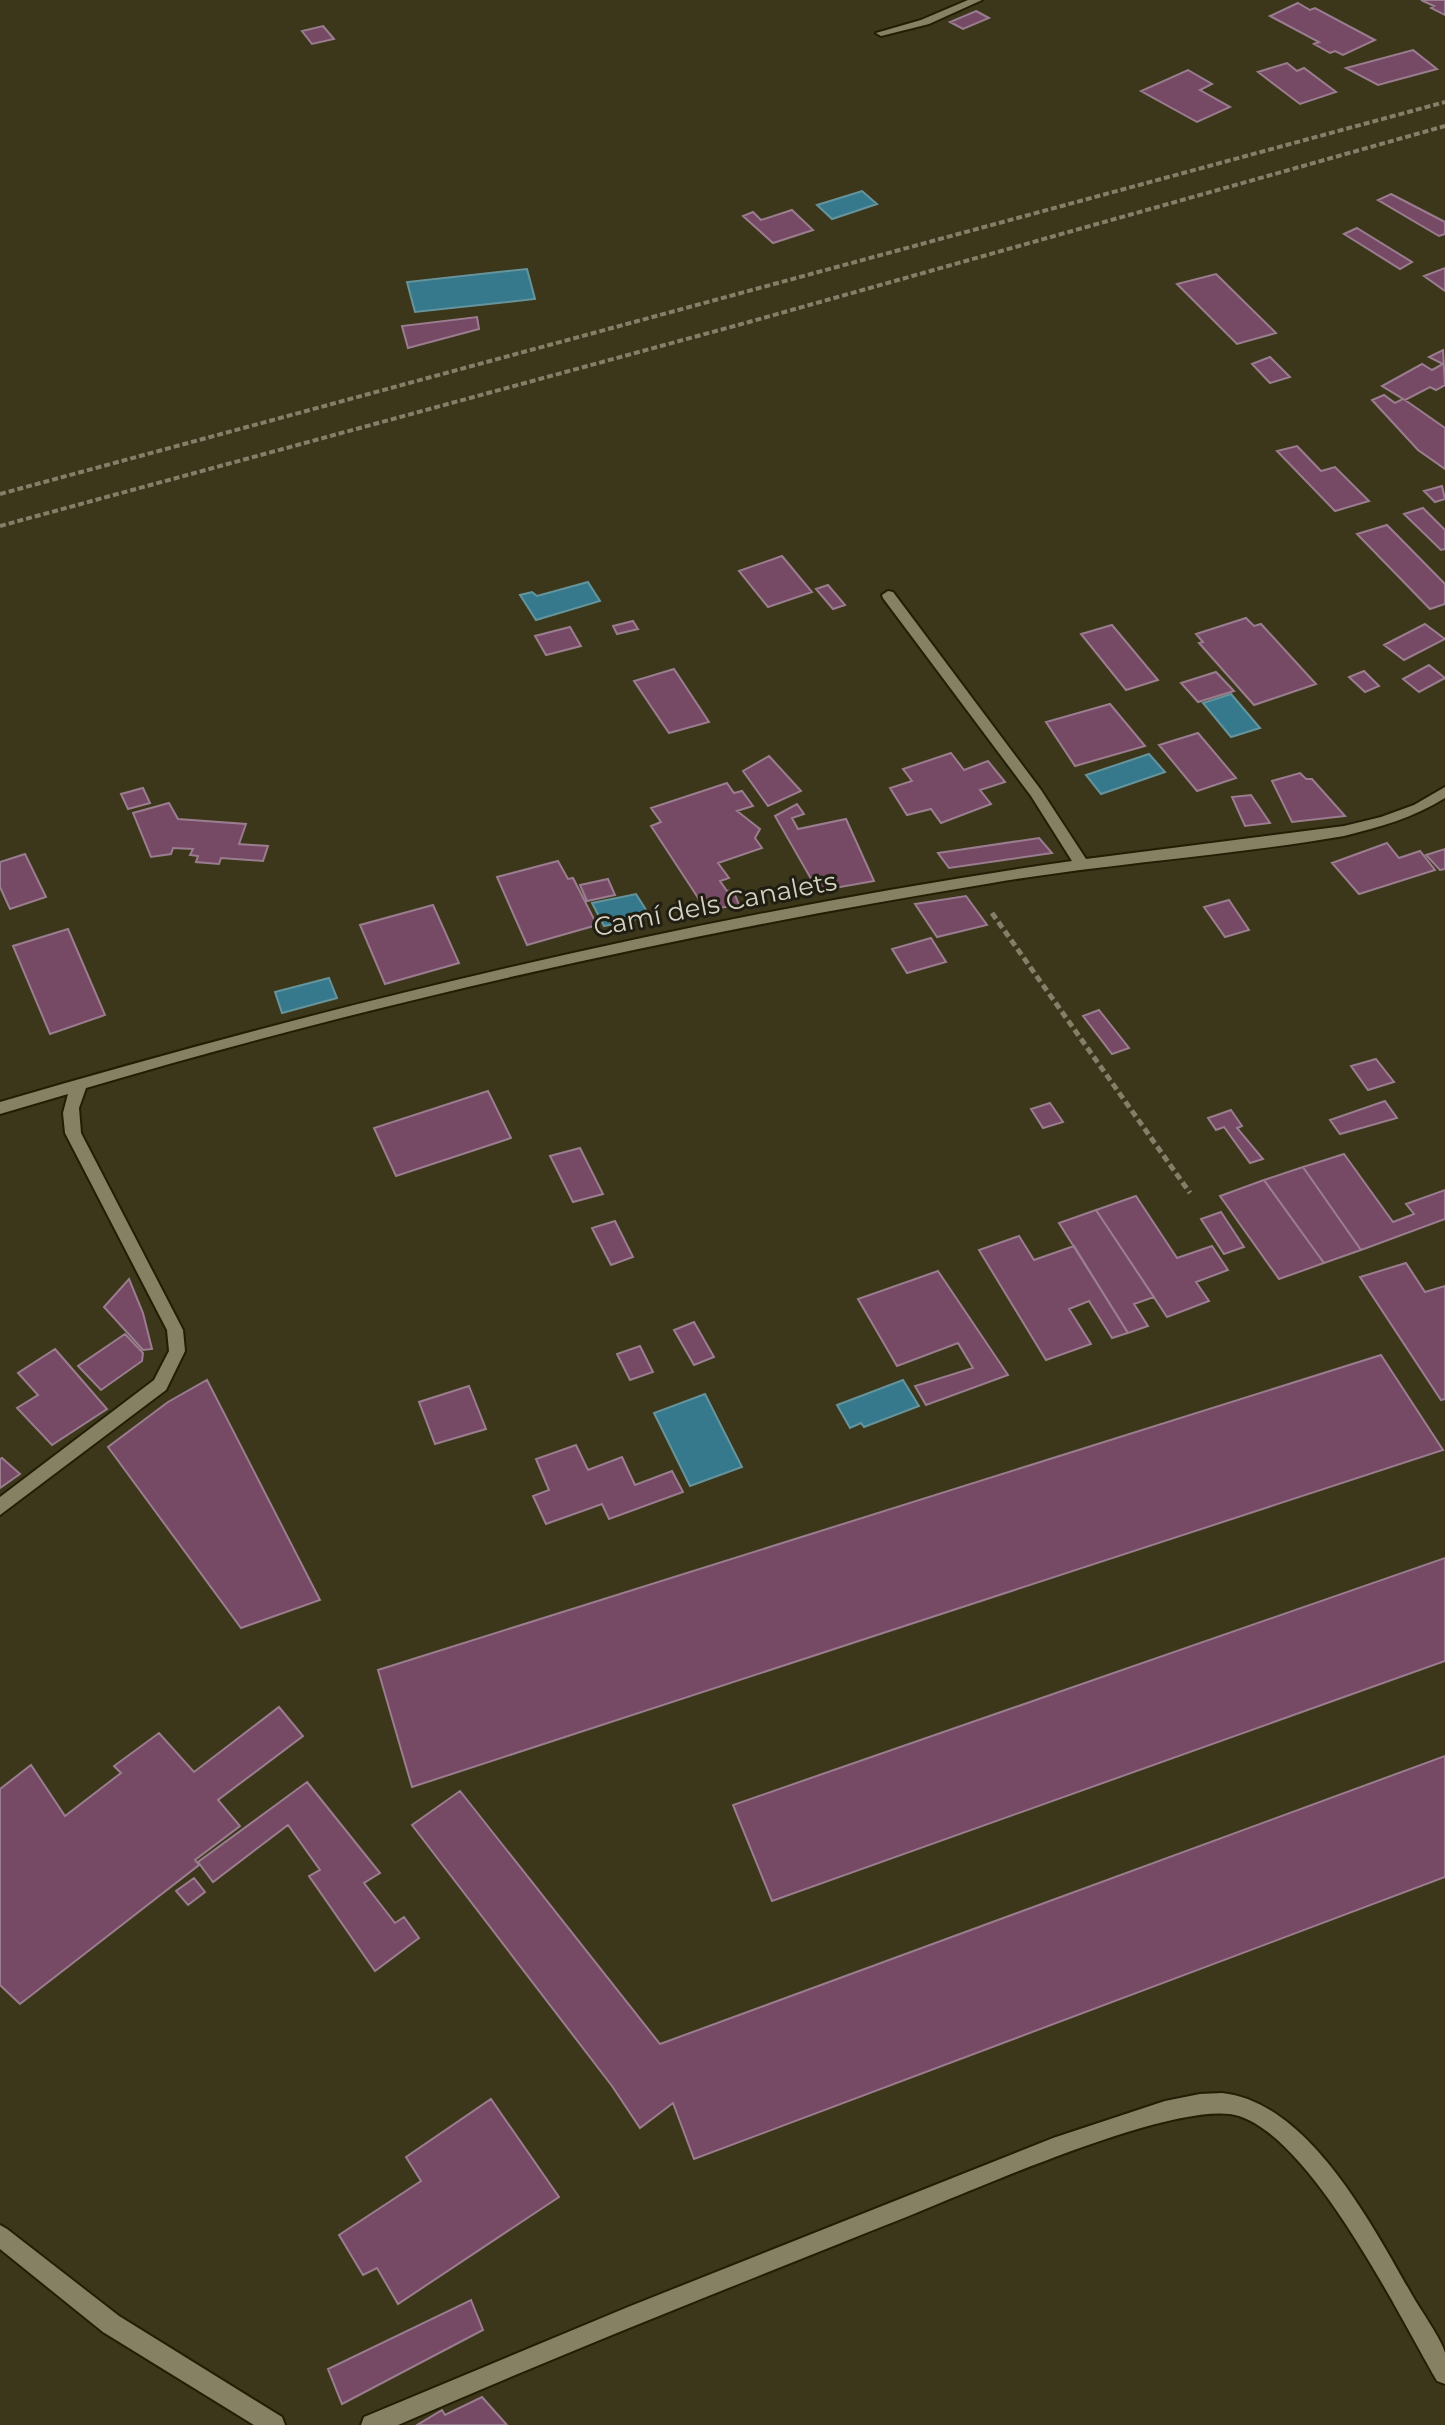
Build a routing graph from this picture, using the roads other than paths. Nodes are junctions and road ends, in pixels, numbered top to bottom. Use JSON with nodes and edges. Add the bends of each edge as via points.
{"nodes":[{"id":1,"x":977,"y":0,"type":"edge"},
{"id":2,"x":881,"y":33,"type":"dead end"},
{"id":3,"x":888,"y":595,"type":"dead end"},
{"id":4,"x":1445,"y":792,"type":"edge"},
{"id":5,"x":1431,"y":804,"type":"junction"},
{"id":6,"x":1445,"y":813,"type":"edge"},
{"id":7,"x":1082,"y":865,"type":"junction"},
{"id":8,"x":81,"y":1083,"type":"junction"},
{"id":9,"x":0,"y":1108,"type":"edge"},
{"id":10,"x":0,"y":1507,"type":"edge"},
{"id":11,"x":0,"y":2236,"type":"edge"},
{"id":12,"x":1445,"y":2373,"type":"edge"},
{"id":13,"x":274,"y":2425,"type":"edge"},
{"id":14,"x":372,"y":2425,"type":"edge"}],
"edges":[{"from":1,"to":2,"type":"street"},
{"from":3,"to":7,"type":"street","via":[[1036,793]]},
{"from":4,"to":5,"type":"street","name":"Camí dels Canalets"},
{"from":5,"to":6,"type":"street"},
{"from":5,"to":7,"type":"street","name":"Camí dels Canalets","via":[[1381,823],[1339,831]]},
{"from":7,"to":8,"type":"street","name":"Camí dels Canalets","via":[[610,947]]},
{"from":8,"to":9,"type":"street","name":"Camí dels Canalets"},
{"from":8,"to":10,"type":"street","via":[[71,1101],[73,1133],[175,1330],[177,1351],[160,1385]]},
{"from":11,"to":13,"type":"street","via":[[111,2324]]},
{"from":12,"to":14,"type":"street","via":[[1343,2201],[1310,2159],[1277,2127],[1243,2107],[1207,2103],[1158,2113],[1062,2146]]}]}
